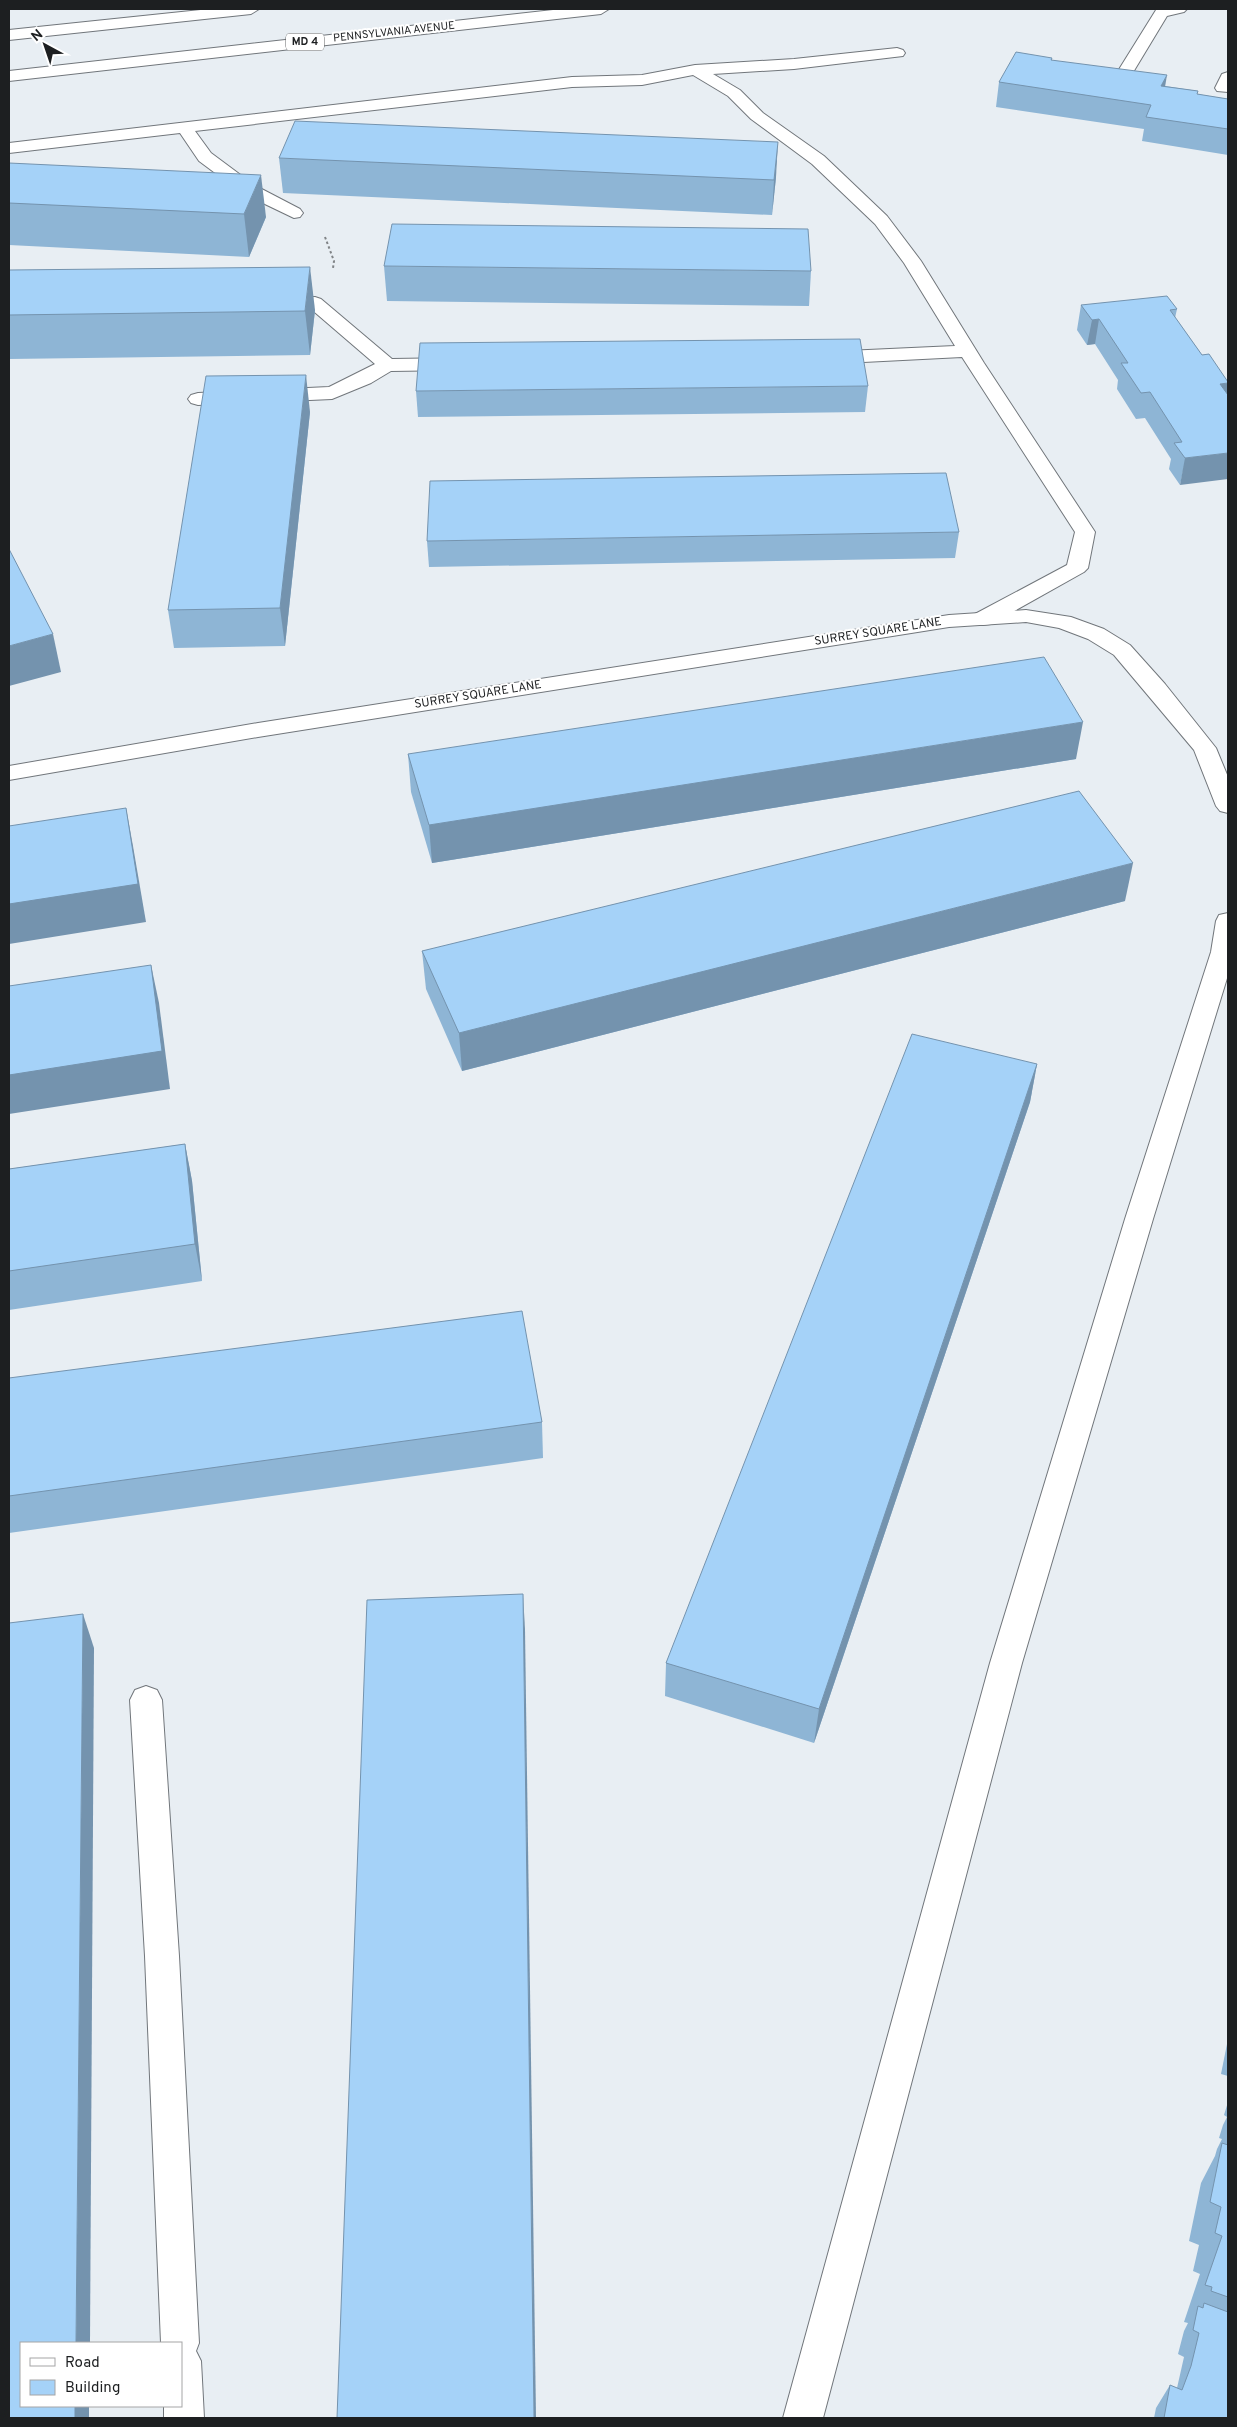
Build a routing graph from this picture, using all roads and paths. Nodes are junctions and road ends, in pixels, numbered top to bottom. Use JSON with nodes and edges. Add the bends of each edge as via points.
{"nodes":[{"id":1,"x":251,"y":9,"type":"edge"},
{"id":2,"x":601,"y":9,"type":"edge"},
{"id":3,"x":1179,"y":9,"type":"edge"},
{"id":4,"x":9,"y":35,"type":"edge"},
{"id":5,"x":897,"y":53,"type":"dead end"},
{"id":6,"x":695,"y":70,"type":"junction"},
{"id":7,"x":1126,"y":71,"type":"edge"},
{"id":8,"x":9,"y":76,"type":"edge"},
{"id":9,"x":184,"y":127,"type":"junction"},
{"id":10,"x":9,"y":148,"type":"edge"},
{"id":11,"x":294,"y":213,"type":"dead end"},
{"id":12,"x":256,"y":304,"type":"edge"},
{"id":13,"x":968,"y":351,"type":"junction"},
{"id":14,"x":807,"y":359,"type":"edge"},
{"id":15,"x":475,"y":364,"type":"edge"},
{"id":16,"x":387,"y":365,"type":"junction"},
{"id":17,"x":198,"y":399,"type":"dead end"},
{"id":18,"x":982,"y":619,"type":"junction"},
{"id":19,"x":9,"y":773,"type":"edge"},
{"id":20,"x":1228,"y":806,"type":"edge"},
{"id":21,"x":1228,"y":921,"type":"edge"},
{"id":22,"x":146,"y":1700,"type":"dead end"},
{"id":23,"x":180,"y":2342,"type":"edge"},
{"id":24,"x":182,"y":2380,"type":"edge"},
{"id":25,"x":184,"y":2418,"type":"edge"},
{"id":26,"x":803,"y":2418,"type":"edge"}],
"edges":[{"from":1,"to":4,"type":"main road"},
{"from":2,"to":8,"type":"main road","name":"PENNSYLVANIA AVENUE","number":"MD 4"},
{"from":3,"to":7,"type":"main road","via":[[1161,13]]},
{"from":5,"to":6,"type":"main road"},
{"from":6,"to":9,"type":"main road","via":[[642,80],[572,82]]},
{"from":6,"to":13,"type":"main road","via":[[734,93],[757,116],[818,160],[881,220],[912,261]]},
{"from":9,"to":10,"type":"main road"},
{"from":9,"to":11,"type":"main road","via":[[205,157],[248,189]]},
{"from":12,"to":16,"type":"main road","via":[[315,303]]},
{"from":13,"to":14,"type":"main road"},
{"from":13,"to":18,"type":"main road","via":[[1085,532],[1077,568]]},
{"from":15,"to":16,"type":"main road"},
{"from":16,"to":17,"type":"main road","via":[[332,393]]},
{"from":18,"to":19,"type":"main road","name":"SURREY SQUARE LANE","via":[[949,621],[258,730]]},
{"from":18,"to":20,"type":"main road","name":"SURREY SQUARE LANE","via":[[1026,616],[1063,622],[1096,634],[1122,650],[1205,748]]},
{"from":21,"to":26,"type":"main road","via":[[1223,952],[1006,1663]]},
{"from":22,"to":23,"type":"main road"},
{"from":24,"to":25,"type":"main road"}]}
